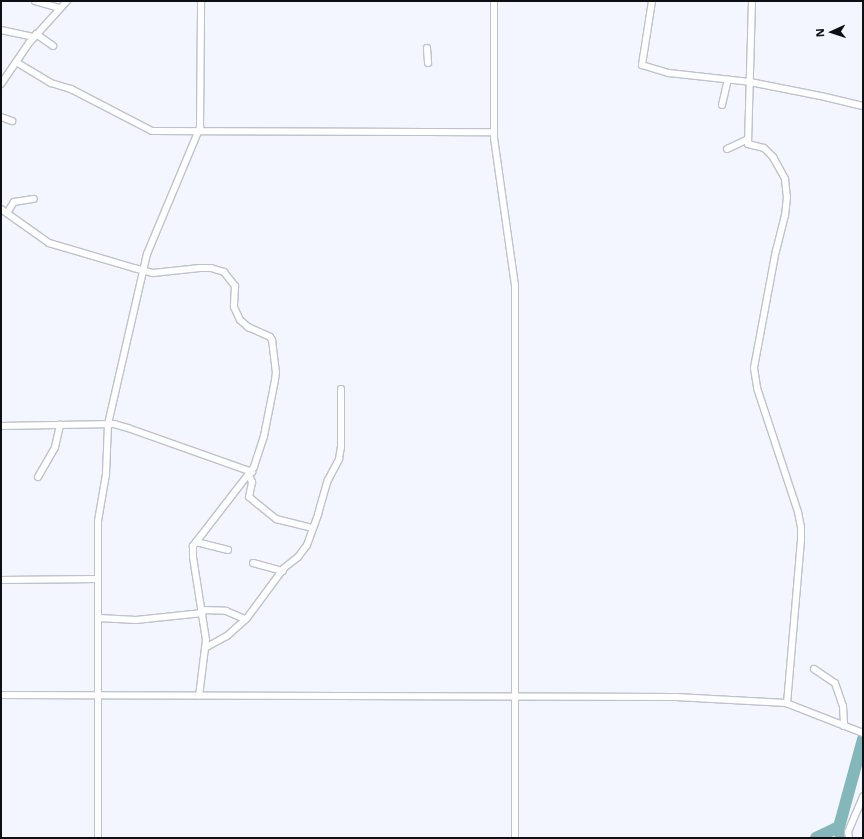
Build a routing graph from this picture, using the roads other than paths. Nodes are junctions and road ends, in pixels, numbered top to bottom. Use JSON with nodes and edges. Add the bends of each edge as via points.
{"nodes":[{"id":1,"x":35,"y":1,"type":"edge"},
{"id":2,"x":67,"y":1,"type":"edge"},
{"id":3,"x":200,"y":1,"type":"edge"},
{"id":4,"x":494,"y":1,"type":"edge"},
{"id":5,"x":652,"y":1,"type":"edge"},
{"id":6,"x":752,"y":1,"type":"edge"},
{"id":7,"x":59,"y":8,"type":"junction"},
{"id":8,"x":1,"y":30,"type":"edge"},
{"id":9,"x":35,"y":36,"type":"junction"},
{"id":10,"x":53,"y":46,"type":"dead end"},
{"id":11,"x":427,"y":48,"type":"dead end"},
{"id":12,"x":16,"y":62,"type":"junction"},
{"id":13,"x":428,"y":63,"type":"dead end"},
{"id":14,"x":728,"y":80,"type":"junction"},
{"id":15,"x":750,"y":82,"type":"junction"},
{"id":16,"x":1,"y":84,"type":"edge"},
{"id":17,"x":722,"y":105,"type":"dead end"},
{"id":18,"x":863,"y":106,"type":"edge"},
{"id":19,"x":1,"y":117,"type":"edge"},
{"id":20,"x":12,"y":121,"type":"dead end"},
{"id":21,"x":199,"y":132,"type":"junction"},
{"id":22,"x":494,"y":132,"type":"junction"},
{"id":23,"x":748,"y":139,"type":"junction"},
{"id":24,"x":727,"y":149,"type":"dead end"},
{"id":25,"x":34,"y":199,"type":"dead end"},
{"id":26,"x":1,"y":209,"type":"edge"},
{"id":27,"x":7,"y":213,"type":"junction"},
{"id":28,"x":143,"y":271,"type":"junction"},
{"id":29,"x":341,"y":389,"type":"dead end"},
{"id":30,"x":108,"y":424,"type":"junction"},
{"id":31,"x":60,"y":425,"type":"junction"},
{"id":32,"x":1,"y":426,"type":"edge"},
{"id":33,"x":250,"y":473,"type":"junction"},
{"id":34,"x":38,"y":477,"type":"dead end"},
{"id":35,"x":312,"y":528,"type":"junction"},
{"id":36,"x":196,"y":542,"type":"junction"},
{"id":37,"x":228,"y":550,"type":"dead end"},
{"id":38,"x":252,"y":563,"type":"dead end"},
{"id":39,"x":283,"y":571,"type":"junction"},
{"id":40,"x":98,"y":579,"type":"junction"},
{"id":41,"x":1,"y":580,"type":"edge"},
{"id":42,"x":203,"y":612,"type":"junction"},
{"id":43,"x":98,"y":618,"type":"junction"},
{"id":44,"x":245,"y":619,"type":"junction"},
{"id":45,"x":206,"y":648,"type":"junction"},
{"id":46,"x":814,"y":669,"type":"dead end"},
{"id":47,"x":1,"y":695,"type":"edge"},
{"id":48,"x":98,"y":696,"type":"junction"},
{"id":49,"x":199,"y":696,"type":"junction"},
{"id":50,"x":515,"y":696,"type":"junction"},
{"id":51,"x":788,"y":703,"type":"junction"},
{"id":52,"x":844,"y":726,"type":"junction"},
{"id":53,"x":861,"y":732,"type":"edge"},
{"id":54,"x":863,"y":796,"type":"edge"},
{"id":55,"x":98,"y":838,"type":"edge"},
{"id":56,"x":515,"y":838,"type":"edge"},
{"id":57,"x":849,"y":838,"type":"edge"}],
"edges":[{"from":1,"to":7,"type":"street"},
{"from":2,"to":7,"type":"street"},
{"from":3,"to":21,"type":"street"},
{"from":4,"to":22,"type":"street"},
{"from":5,"to":14,"type":"street","via":[[642,65],[669,73]]},
{"from":6,"to":15,"type":"street"},
{"from":7,"to":9,"type":"street"},
{"from":8,"to":9,"type":"street"},
{"from":9,"to":10,"type":"street"},
{"from":9,"to":12,"type":"street"},
{"from":11,"to":13,"type":"street"},
{"from":12,"to":16,"type":"street"},
{"from":12,"to":21,"type":"street","via":[[50,83],[71,89],[152,131]]},
{"from":14,"to":15,"type":"street"},
{"from":14,"to":17,"type":"street"},
{"from":15,"to":18,"type":"street"},
{"from":15,"to":23,"type":"street"},
{"from":19,"to":20,"type":"street"},
{"from":21,"to":22,"type":"street"},
{"from":21,"to":28,"type":"street","via":[[151,241]]},
{"from":22,"to":50,"type":"street","via":[[515,285]]},
{"from":23,"to":24,"type":"street"},
{"from":23,"to":51,"type":"street","via":[[748,144],[764,148],[774,157],[785,179],[787,197],[754,368],[801,527]]},
{"from":25,"to":27,"type":"street","via":[[14,202]]},
{"from":26,"to":27,"type":"street"},
{"from":27,"to":28,"type":"street","via":[[49,243]]},
{"from":28,"to":30,"type":"street"},
{"from":28,"to":33,"type":"street","via":[[153,273],[211,268],[225,272],[235,286],[234,307],[240,320],[272,340],[275,380],[264,436]]},
{"from":29,"to":35,"type":"street","via":[[339,459],[328,480]]},
{"from":30,"to":31,"type":"street"},
{"from":30,"to":33,"type":"street","via":[[128,428]]},
{"from":30,"to":40,"type":"street","via":[[106,474],[98,521]]},
{"from":31,"to":32,"type":"street"},
{"from":31,"to":34,"type":"street","via":[[56,447]]},
{"from":33,"to":35,"type":"street","via":[[252,482],[249,497],[253,501],[276,519]]},
{"from":33,"to":36,"type":"street"},
{"from":35,"to":39,"type":"street","via":[[307,545]]},
{"from":36,"to":37,"type":"street"},
{"from":36,"to":42,"type":"street","via":[[192,551]]},
{"from":38,"to":39,"type":"street"},
{"from":39,"to":44,"type":"street"},
{"from":40,"to":41,"type":"street"},
{"from":40,"to":43,"type":"street"},
{"from":42,"to":43,"type":"street","via":[[136,620]]},
{"from":42,"to":44,"type":"street","via":[[226,611]]},
{"from":42,"to":45,"type":"street"},
{"from":43,"to":48,"type":"street"},
{"from":44,"to":45,"type":"street","via":[[227,636]]},
{"from":45,"to":49,"type":"street"},
{"from":46,"to":52,"type":"street","via":[[835,683],[843,706]]},
{"from":47,"to":48,"type":"street"},
{"from":48,"to":49,"type":"street"},
{"from":48,"to":55,"type":"street"},
{"from":49,"to":50,"type":"street"},
{"from":50,"to":51,"type":"street","via":[[676,697]]},
{"from":50,"to":56,"type":"street"},
{"from":51,"to":52,"type":"street"},
{"from":52,"to":53,"type":"street"},
{"from":54,"to":57,"type":"street","via":[[848,832]]}]}
